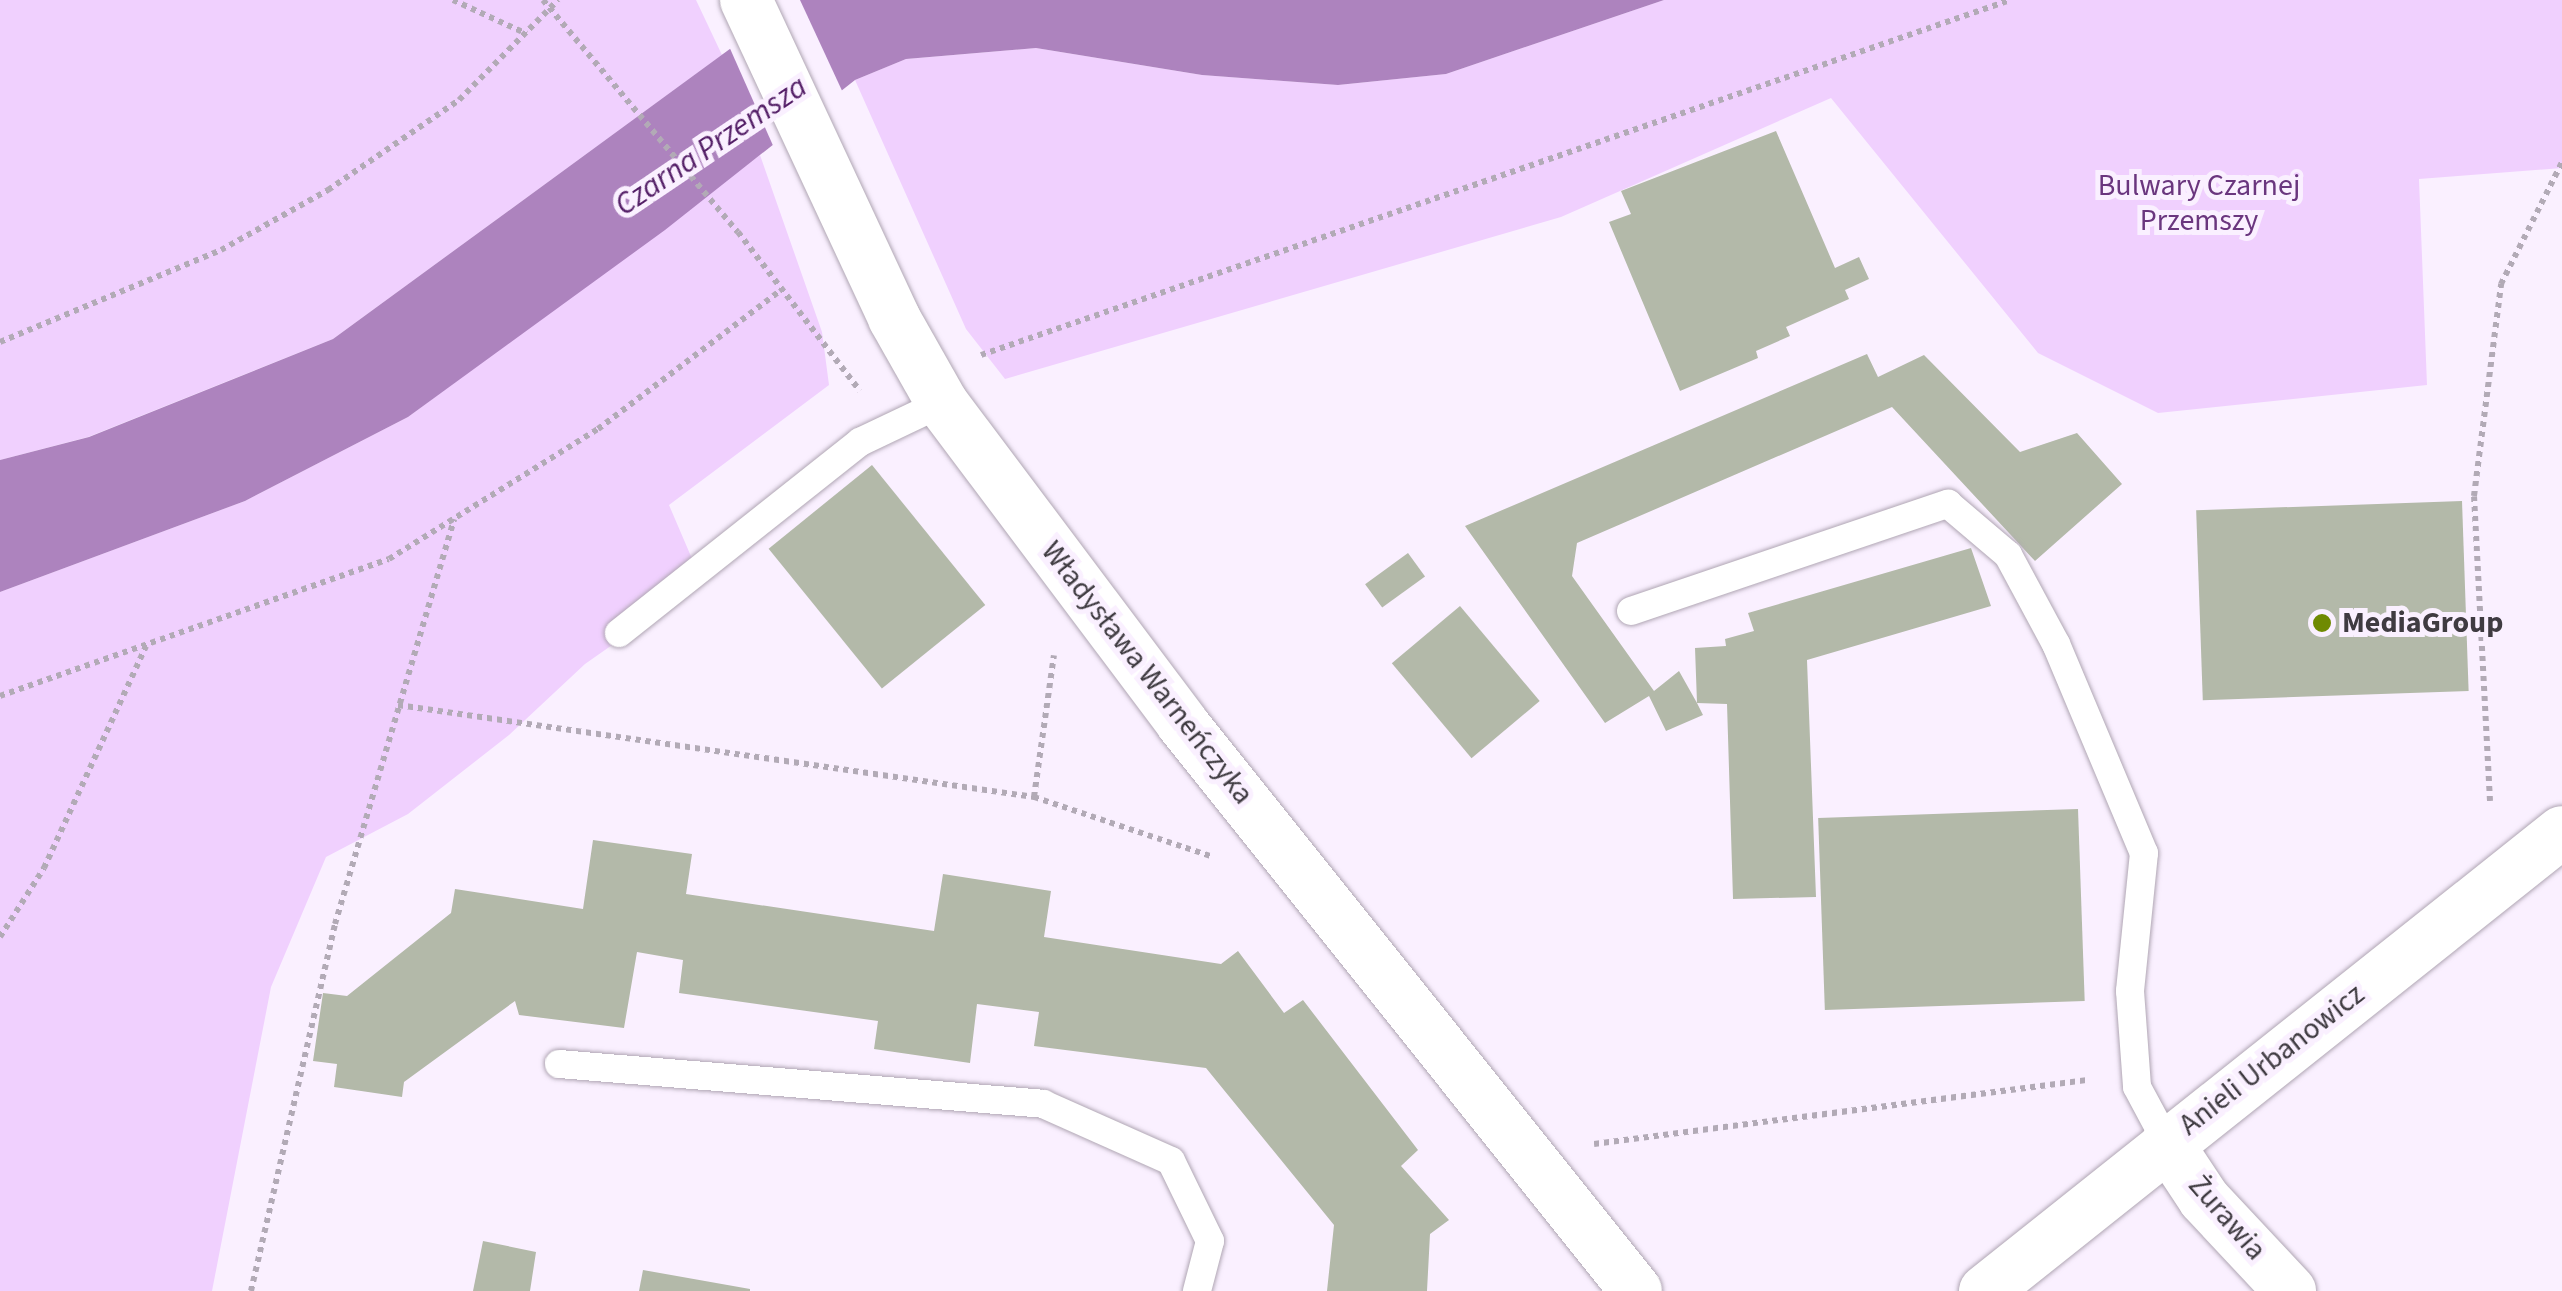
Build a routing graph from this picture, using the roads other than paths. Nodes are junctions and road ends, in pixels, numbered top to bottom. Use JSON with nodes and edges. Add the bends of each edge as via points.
{"nodes":[{"id":1,"x":746,"y":0,"type":"edge"},
{"id":2,"x":954,"y":382,"type":"junction"},
{"id":3,"x":1631,"y":611,"type":"dead end"},
{"id":4,"x":619,"y":633,"type":"dead end"},
{"id":5,"x":2562,"y":832,"type":"edge"},
{"id":6,"x":558,"y":1064,"type":"dead end"},
{"id":7,"x":2167,"y":1143,"type":"junction"},
{"id":8,"x":1198,"y":1291,"type":"edge"},
{"id":9,"x":1636,"y":1291,"type":"edge"},
{"id":10,"x":1985,"y":1291,"type":"edge"},
{"id":11,"x":2290,"y":1291,"type":"edge"}],
"edges":[{"from":1,"to":2,"type":"street","name":"Władysława Warneńczyka","via":[[894,318]]},
{"from":2,"to":4,"type":"lane"},
{"from":2,"to":9,"type":"street","name":"Władysława Warneńczyka","via":[[1182,724]]},
{"from":3,"to":7,"type":"lane","via":[[1948,504],[2008,555],[2056,644],[2144,853],[2130,990],[2137,1087]]},
{"from":5,"to":7,"type":"street","name":"Anieli Urbanowicz"},
{"from":6,"to":8,"type":"lane","via":[[1042,1104],[1171,1160],[1210,1240]]},
{"from":7,"to":10,"type":"street","name":"Anieli Urbanowicz"},
{"from":7,"to":11,"type":"street","name":"Żurawia","via":[[2204,1200]]}]}
